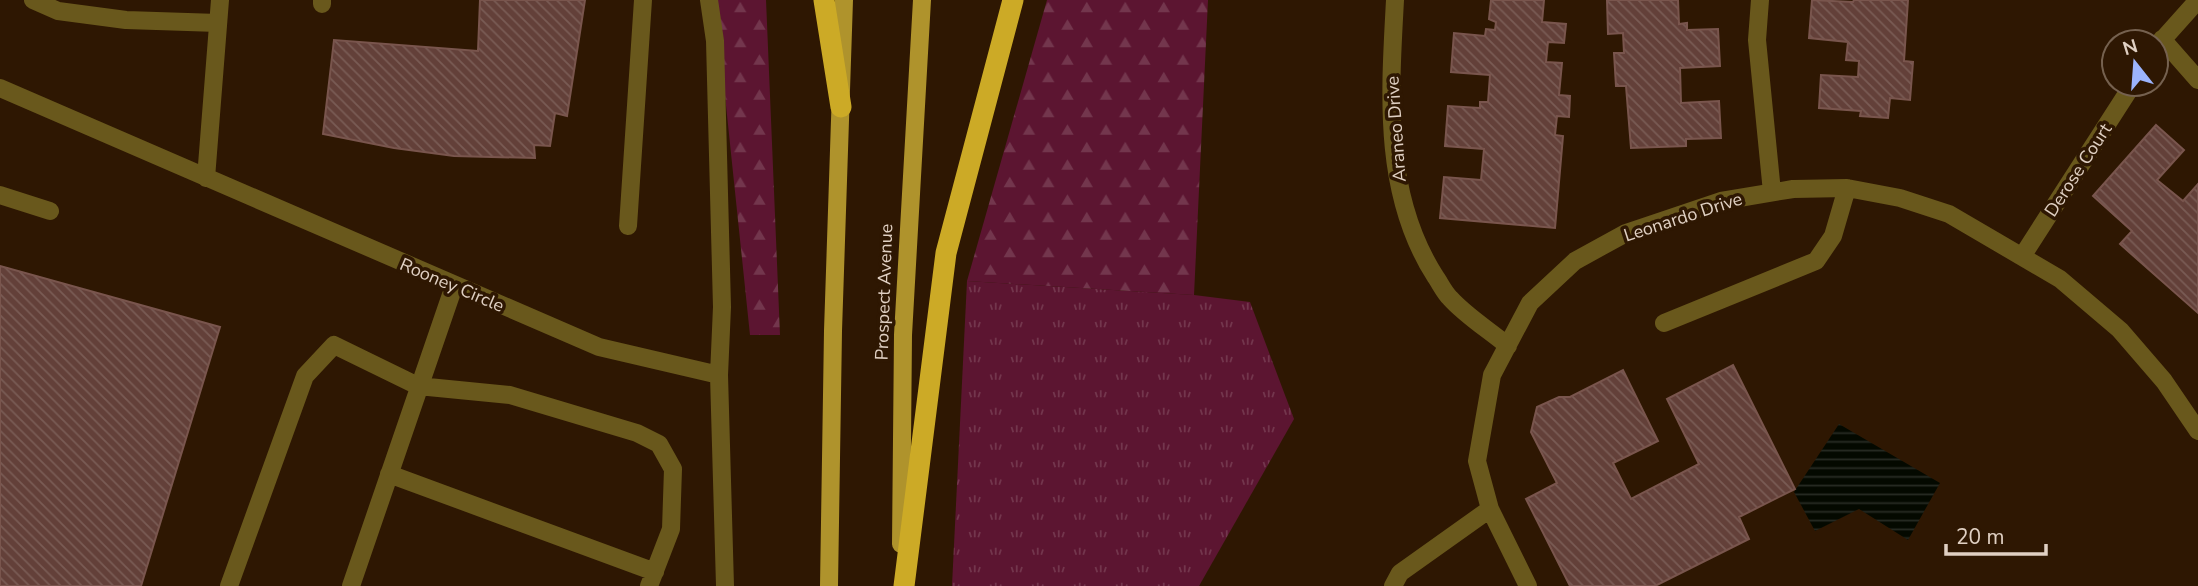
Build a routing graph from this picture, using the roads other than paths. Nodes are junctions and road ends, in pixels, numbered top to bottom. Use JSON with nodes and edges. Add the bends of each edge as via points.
{"nodes":[{"id":1,"x":33,"y":0,"type":"edge"},
{"id":2,"x":220,"y":0,"type":"edge"},
{"id":3,"x":643,"y":0,"type":"edge"},
{"id":4,"x":709,"y":0,"type":"edge"},
{"id":5,"x":824,"y":0,"type":"edge"},
{"id":6,"x":844,"y":0,"type":"edge"},
{"id":7,"x":922,"y":0,"type":"edge"},
{"id":8,"x":1013,"y":0,"type":"edge"},
{"id":9,"x":1395,"y":0,"type":"edge"},
{"id":10,"x":1760,"y":0,"type":"edge"},
{"id":11,"x":2198,"y":0,"type":"edge"},
{"id":12,"x":218,"y":23,"type":"junction"},
{"id":13,"x":2170,"y":31,"type":"edge"},
{"id":14,"x":2170,"y":53,"type":"edge"},
{"id":15,"x":2198,"y":80,"type":"edge"},
{"id":16,"x":0,"y":88,"type":"edge"},
{"id":17,"x":2124,"y":98,"type":"edge"},
{"id":18,"x":841,"y":107,"type":"junction"},
{"id":19,"x":206,"y":178,"type":"junction"},
{"id":20,"x":1847,"y":188,"type":"junction"},
{"id":21,"x":1772,"y":192,"type":"junction"},
{"id":22,"x":0,"y":195,"type":"edge"},
{"id":23,"x":50,"y":211,"type":"dead end"},
{"id":24,"x":628,"y":226,"type":"dead end"},
{"id":25,"x":2023,"y":256,"type":"junction"},
{"id":26,"x":454,"y":286,"type":"junction"},
{"id":27,"x":1664,"y":323,"type":"dead end"},
{"id":28,"x":1507,"y":346,"type":"junction"},
{"id":29,"x":719,"y":375,"type":"junction"},
{"id":30,"x":418,"y":386,"type":"junction"},
{"id":31,"x":2198,"y":431,"type":"edge"},
{"id":32,"x":389,"y":474,"type":"junction"},
{"id":33,"x":1490,"y":509,"type":"junction"},
{"id":34,"x":652,"y":579,"type":"edge"},
{"id":35,"x":229,"y":586,"type":"edge"},
{"id":36,"x":351,"y":586,"type":"edge"},
{"id":37,"x":725,"y":586,"type":"edge"},
{"id":38,"x":829,"y":586,"type":"edge"},
{"id":39,"x":902,"y":586,"type":"edge"},
{"id":40,"x":1393,"y":586,"type":"edge"},
{"id":41,"x":1528,"y":586,"type":"edge"}],
"edges":[{"from":1,"to":12,"type":"street","via":[[58,11],[127,20]]},
{"from":2,"to":12,"type":"street"},
{"from":3,"to":24,"type":"street"},
{"from":4,"to":29,"type":"street","via":[[715,41],[722,307]]},
{"from":5,"to":18,"type":"highway"},
{"from":6,"to":18,"type":"main road"},
{"from":7,"to":39,"type":"main road","name":"Prospect Avenue","via":[[902,335]]},
{"from":8,"to":39,"type":"highway","via":[[946,253]]},
{"from":9,"to":28,"type":"street","name":"Araneo Drive","via":[[1391,75],[1394,159],[1405,213],[1425,261],[1449,298]]},
{"from":10,"to":21,"type":"street","via":[[1757,40]]},
{"from":11,"to":13,"type":"street"},
{"from":12,"to":19,"type":"street"},
{"from":14,"to":15,"type":"street"},
{"from":16,"to":19,"type":"street","name":"Rooney Circle"},
{"from":17,"to":25,"type":"street","name":"Derose Court"},
{"from":18,"to":38,"type":"main road"},
{"from":19,"to":26,"type":"street","name":"Rooney Circle"},
{"from":20,"to":21,"type":"street","name":"Leonardo Drive"},
{"from":20,"to":25,"type":"street","name":"Leonardo Drive","via":[[1949,214]]},
{"from":20,"to":27,"type":"street","via":[[1833,236],[1815,261]]},
{"from":21,"to":28,"type":"street","name":"Leonardo Drive","via":[[1721,201],[1626,233],[1574,261],[1530,303]]},
{"from":22,"to":23,"type":"street"},
{"from":25,"to":31,"type":"street","name":"Leonardo Drive","via":[[2060,279],[2120,330],[2164,380]]},
{"from":26,"to":29,"type":"street","name":"Rooney Circle","via":[[599,347]]},
{"from":26,"to":30,"type":"street"},
{"from":28,"to":33,"type":"street","name":"Leonardo Drive","via":[[1492,375],[1477,461]]},
{"from":29,"to":37,"type":"street"},
{"from":30,"to":32,"type":"street"},
{"from":30,"to":34,"type":"street","via":[[510,395],[637,433],[659,444],[673,469],[671,529]]},
{"from":30,"to":35,"type":"street","via":[[334,345],[305,376]]},
{"from":32,"to":34,"type":"street"},
{"from":32,"to":36,"type":"street"},
{"from":33,"to":40,"type":"street","via":[[1400,573]]},
{"from":33,"to":41,"type":"street","name":"Leonardo Drive"}]}
